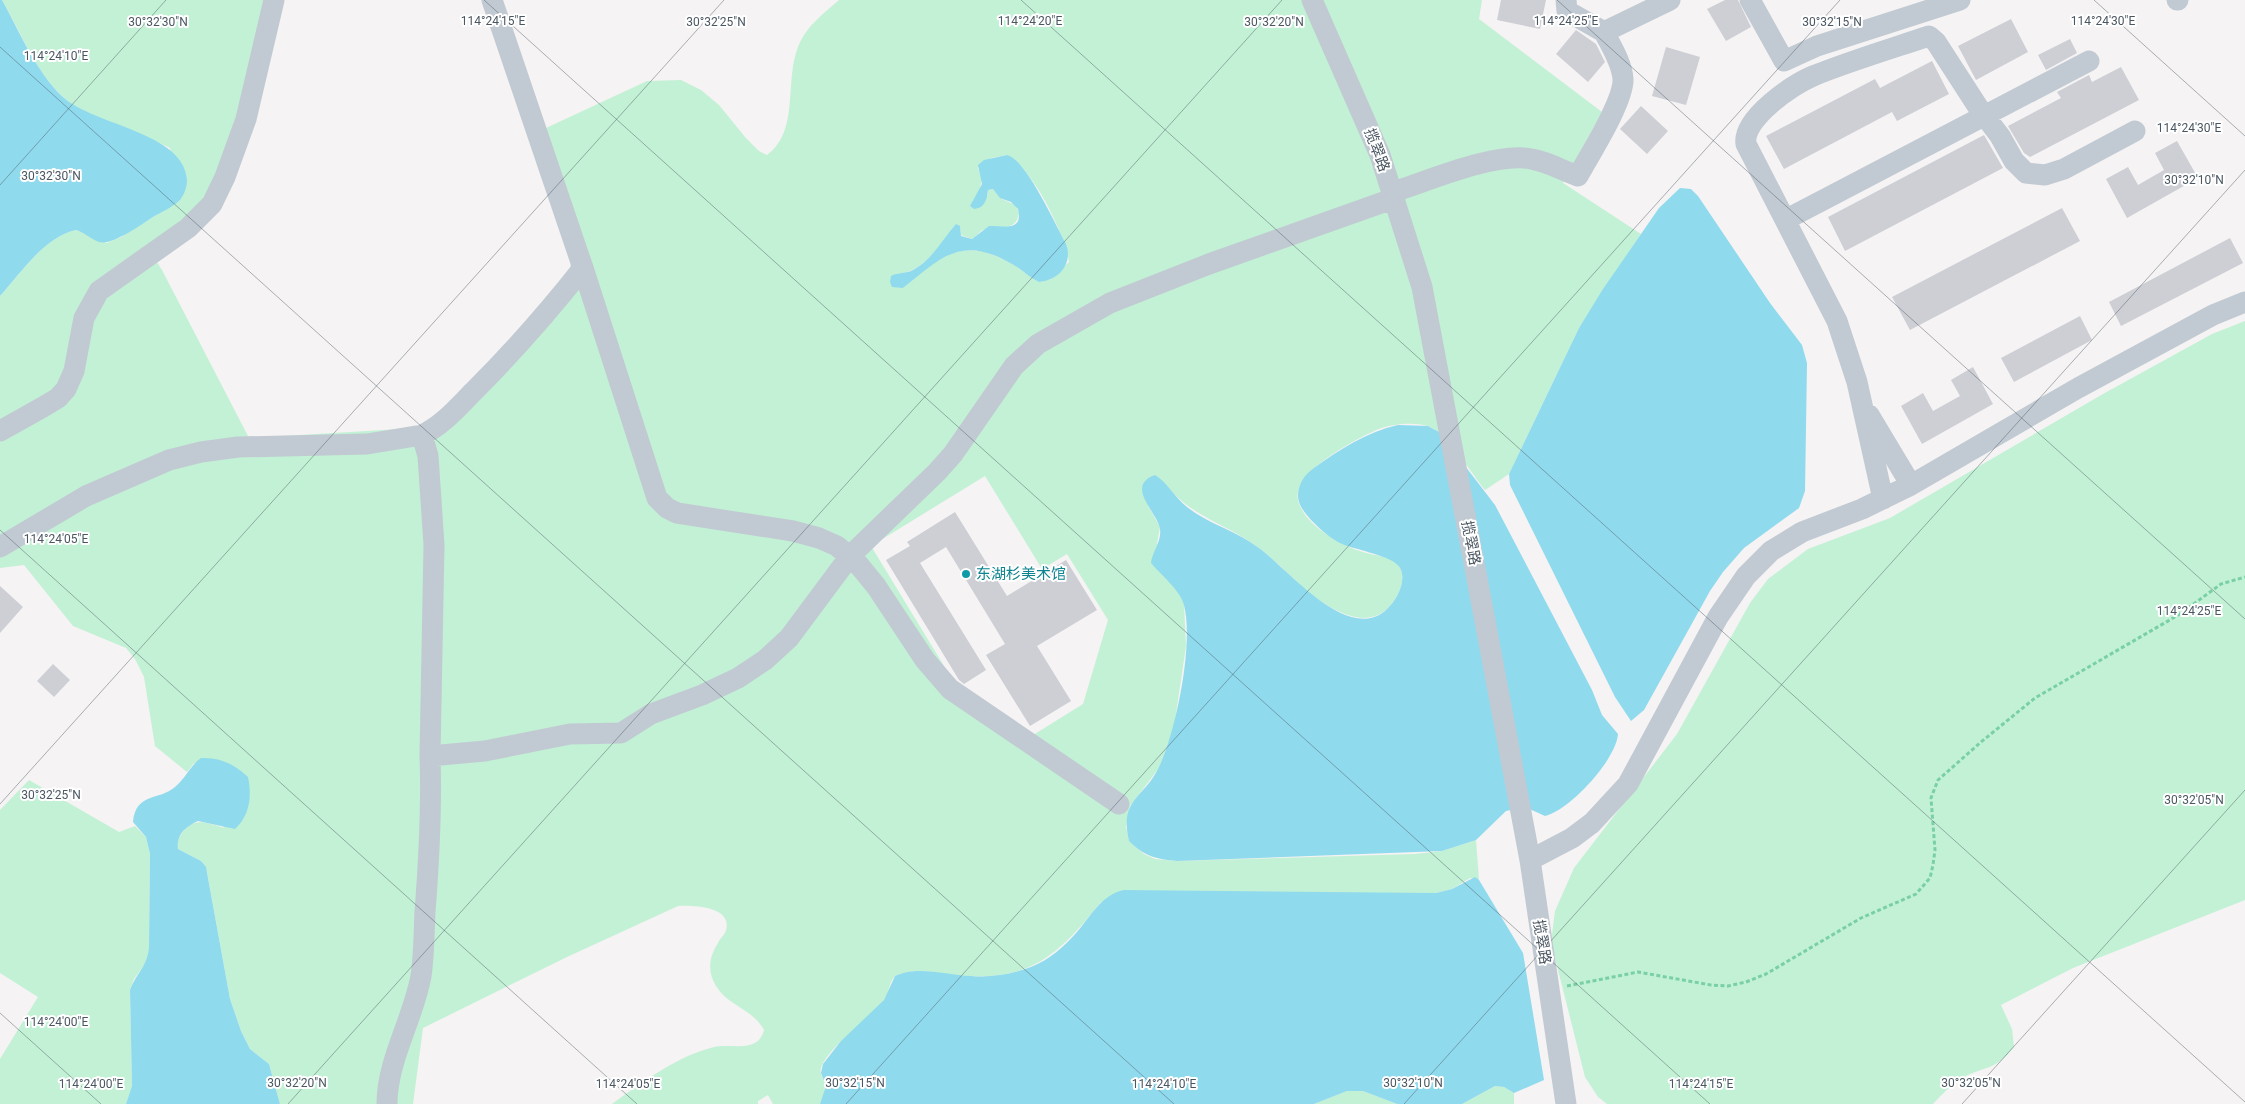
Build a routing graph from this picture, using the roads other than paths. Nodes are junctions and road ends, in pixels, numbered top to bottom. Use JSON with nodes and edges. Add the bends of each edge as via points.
{"nodes":[{"id":1,"x":274,"y":0,"type":"edge"},
{"id":2,"x":492,"y":0,"type":"edge"},
{"id":3,"x":1312,"y":0,"type":"edge"},
{"id":4,"x":1566,"y":0,"type":"edge"},
{"id":5,"x":1670,"y":0,"type":"edge"},
{"id":6,"x":1750,"y":0,"type":"edge"},
{"id":7,"x":1960,"y":0,"type":"edge"},
{"id":8,"x":1604,"y":32,"type":"junction"},
{"id":9,"x":2089,"y":61,"type":"dead end"},
{"id":10,"x":1984,"y":116,"type":"junction"},
{"id":11,"x":2135,"y":131,"type":"dead end"},
{"id":12,"x":1394,"y":195,"type":"junction"},
{"id":13,"x":1785,"y":220,"type":"junction"},
{"id":14,"x":583,"y":268,"type":"junction"},
{"id":15,"x":2245,"y":302,"type":"edge"},
{"id":16,"x":1859,"y":400,"type":"junction"},
{"id":17,"x":0,"y":431,"type":"edge"},
{"id":18,"x":422,"y":435,"type":"junction"},
{"id":19,"x":1911,"y":485,"type":"junction"},
{"id":20,"x":1883,"y":499,"type":"junction"},
{"id":21,"x":0,"y":547,"type":"edge"},
{"id":22,"x":850,"y":556,"type":"junction"},
{"id":23,"x":430,"y":756,"type":"junction"},
{"id":24,"x":1119,"y":804,"type":"dead end"},
{"id":25,"x":1530,"y":860,"type":"junction"},
{"id":26,"x":387,"y":1104,"type":"edge"},
{"id":27,"x":1566,"y":1104,"type":"edge"}],
"edges":[{"from":1,"to":17,"type":"street","via":[[246,119],[212,204],[188,228],[99,291],[84,318],[74,371],[66,389],[58,398]]},
{"from":2,"to":14,"type":"street"},
{"from":3,"to":12,"type":"street","name":"揽翠路","via":[[1348,76]]},
{"from":4,"to":8,"type":"street","via":[[1568,11]]},
{"from":5,"to":8,"type":"street"},
{"from":6,"to":7,"type":"street","via":[[1784,61],[1817,46]]},
{"from":8,"to":12,"type":"street","via":[[1622,71],[1623,84],[1618,102],[1578,176],[1535,160],[1511,158],[1461,170]]},
{"from":9,"to":10,"type":"street"},
{"from":10,"to":11,"type":"street","via":[[2018,166],[2030,175],[2045,175],[2064,169]]},
{"from":10,"to":13,"type":"street"},
{"from":10,"to":13,"type":"street","via":[[1941,48],[1929,36],[1812,77],[1774,102],[1753,122],[1745,137]]},
{"from":12,"to":22,"type":"street","via":[[1337,220],[1209,264],[1110,303],[1038,344],[1014,366],[953,454]]},
{"from":12,"to":25,"type":"street","name":"揽翠路","via":[[1422,286]]},
{"from":13,"to":16,"type":"street","via":[[1837,321],[1857,382]]},
{"from":14,"to":18,"type":"street","via":[[502,363],[447,417]]},
{"from":14,"to":22,"type":"street","via":[[652,486],[662,503],[677,513],[819,538]]},
{"from":15,"to":19,"type":"street","via":[[2213,315],[2078,388]]},
{"from":16,"to":19,"type":"street"},
{"from":16,"to":20,"type":"street"},
{"from":18,"to":21,"type":"street","via":[[366,444],[238,447],[169,460],[86,496]]},
{"from":18,"to":23,"type":"street","via":[[428,456],[434,545]]},
{"from":19,"to":20,"type":"street"},
{"from":20,"to":25,"type":"street","via":[[1802,532],[1760,560],[1718,617],[1628,784],[1592,823],[1572,838]]},
{"from":22,"to":23,"type":"street","via":[[778,649],[724,685],[652,714],[620,733],[570,734],[486,751]]},
{"from":22,"to":24,"type":"street","via":[[876,586],[925,660],[950,689]]},
{"from":23,"to":26,"type":"street","via":[[432,812],[421,975],[389,1080]]},
{"from":25,"to":27,"type":"street","name":"揽翠路"}]}
